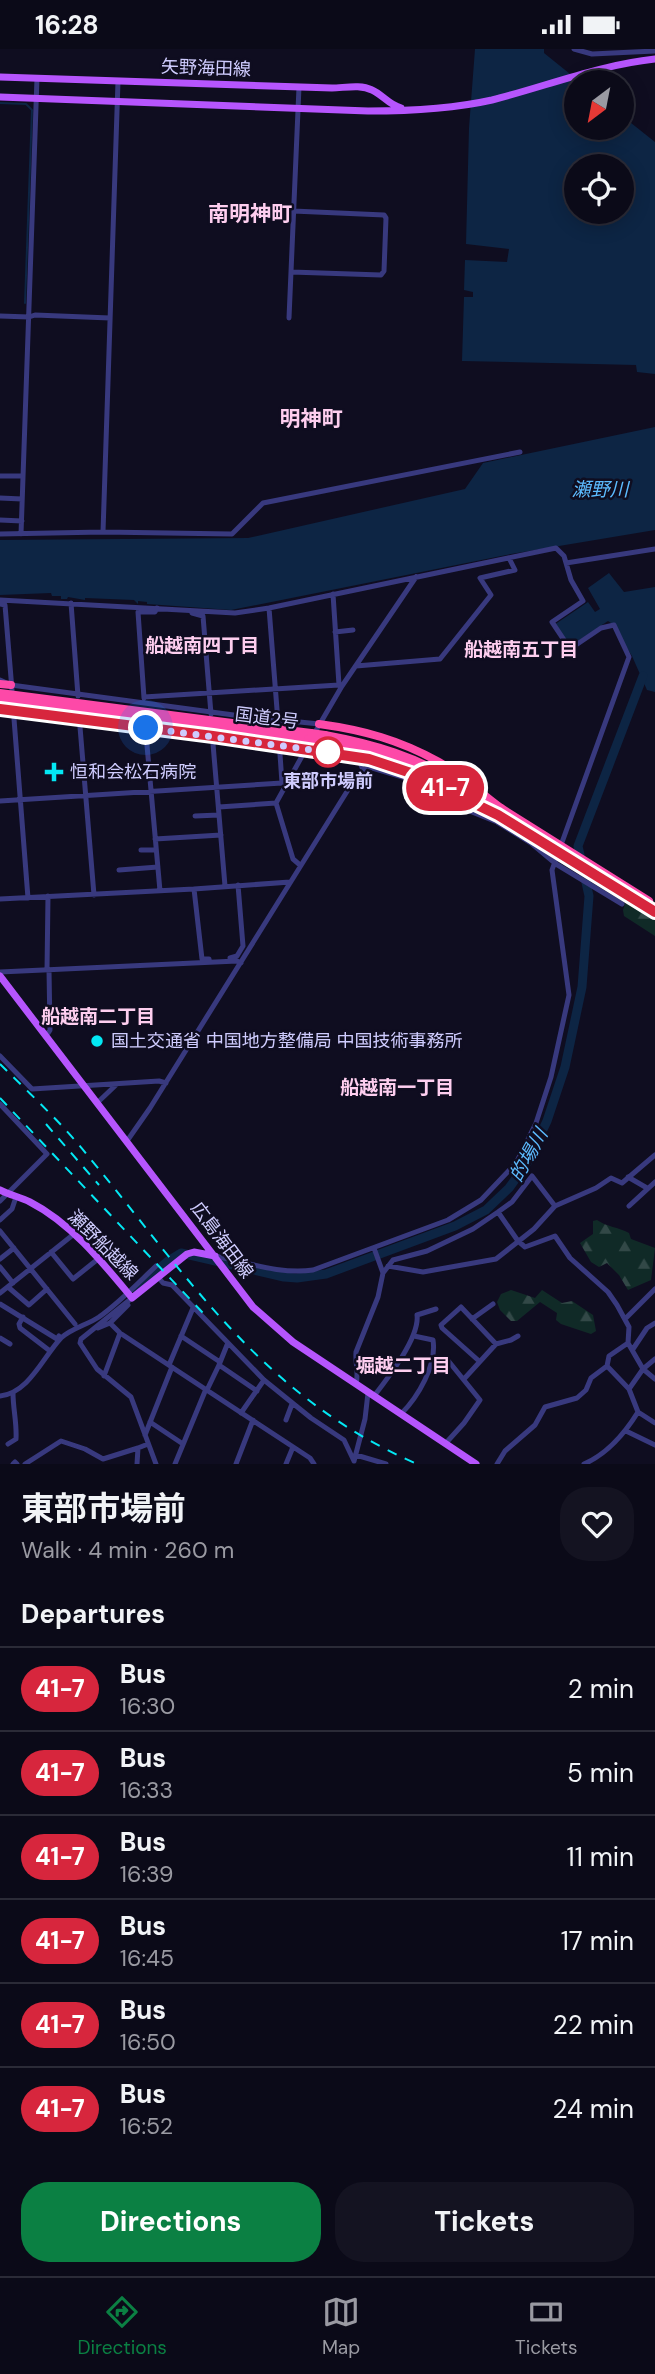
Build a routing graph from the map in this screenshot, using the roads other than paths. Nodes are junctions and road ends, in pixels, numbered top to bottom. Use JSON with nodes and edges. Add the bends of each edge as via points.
{"nodes":[{"id":1,"x":574,"y":49,"type":"edge"},
{"id":2,"x":655,"y":51,"type":"edge"},
{"id":3,"x":655,"y":59,"type":"edge"},
{"id":4,"x":0,"y":76,"type":"edge"},
{"id":5,"x":37,"y":78,"type":"junction"},
{"id":6,"x":117,"y":81,"type":"junction"},
{"id":7,"x":299,"y":87,"type":"junction"},
{"id":8,"x":0,"y":97,"type":"edge"},
{"id":9,"x":37,"y":98,"type":"junction"},
{"id":10,"x":117,"y":101,"type":"junction"},
{"id":11,"x":298,"y":107,"type":"junction"},
{"id":12,"x":409,"y":110,"type":"junction"},
{"id":13,"x":293,"y":211,"type":"junction"},
{"id":14,"x":291,"y":272,"type":"junction"},
{"id":15,"x":0,"y":316,"type":"edge"},
{"id":16,"x":29,"y":317,"type":"junction"},
{"id":17,"x":110,"y":318,"type":"junction"},
{"id":18,"x":289,"y":318,"type":"dead end"},
{"id":19,"x":520,"y":452,"type":"dead end"},
{"id":20,"x":0,"y":475,"type":"edge"},
{"id":21,"x":23,"y":476,"type":"junction"},
{"id":22,"x":0,"y":498,"type":"edge"},
{"id":23,"x":22,"y":499,"type":"junction"},
{"id":24,"x":0,"y":520,"type":"edge"},
{"id":25,"x":22,"y":521,"type":"junction"},
{"id":26,"x":103,"y":531,"type":"junction"},
{"id":27,"x":0,"y":534,"type":"edge"},
{"id":28,"x":21,"y":534,"type":"junction"},
{"id":29,"x":655,"y":549,"type":"edge"},
{"id":30,"x":509,"y":558,"type":"junction"},
{"id":31,"x":566,"y":563,"type":"junction"},
{"id":32,"x":416,"y":577,"type":"junction"},
{"id":33,"x":333,"y":594,"type":"junction"},
{"id":34,"x":0,"y":602,"type":"edge"},
{"id":35,"x":71,"y":603,"type":"junction"},
{"id":36,"x":157,"y":608,"type":"junction"},
{"id":37,"x":269,"y":608,"type":"junction"},
{"id":38,"x":181,"y":610,"type":"junction"},
{"id":39,"x":353,"y":630,"type":"dead end"},
{"id":40,"x":335,"y":632,"type":"junction"},
{"id":41,"x":8,"y":643,"type":"junction"},
{"id":42,"x":0,"y":644,"type":"edge"},
{"id":43,"x":356,"y":666,"type":"junction"},
{"id":44,"x":0,"y":682,"type":"edge"},
{"id":45,"x":340,"y":686,"type":"junction"},
{"id":46,"x":274,"y":689,"type":"junction"},
{"id":47,"x":6,"y":691,"type":"edge"},
{"id":48,"x":209,"y":692,"type":"junction"},
{"id":49,"x":78,"y":697,"type":"junction"},
{"id":50,"x":0,"y":699,"type":"edge"},
{"id":51,"x":144,"y":703,"type":"junction"},
{"id":52,"x":0,"y":709,"type":"edge"},
{"id":53,"x":13,"y":709,"type":"junction"},
{"id":54,"x":211,"y":715,"type":"junction"},
{"id":55,"x":79,"y":717,"type":"junction"},
{"id":56,"x":278,"y":723,"type":"junction"},
{"id":57,"x":319,"y":724,"type":"junction"},
{"id":58,"x":146,"y":725,"type":"junction"},
{"id":59,"x":213,"y":734,"type":"junction"},
{"id":60,"x":309,"y":736,"type":"junction"},
{"id":61,"x":280,"y":743,"type":"junction"},
{"id":62,"x":306,"y":750,"type":"junction"},
{"id":63,"x":358,"y":757,"type":"junction"},
{"id":64,"x":363,"y":769,"type":"junction"},
{"id":65,"x":284,"y":784,"type":"junction"},
{"id":66,"x":217,"y":788,"type":"junction"},
{"id":67,"x":151,"y":791,"type":"junction"},
{"id":68,"x":86,"y":796,"type":"junction"},
{"id":69,"x":479,"y":799,"type":"junction"},
{"id":70,"x":20,"y":800,"type":"junction"},
{"id":71,"x":0,"y":801,"type":"edge"},
{"id":72,"x":276,"y":803,"type":"junction"},
{"id":73,"x":219,"y":807,"type":"junction"},
{"id":74,"x":219,"y":815,"type":"junction"},
{"id":75,"x":195,"y":817,"type":"dead end"},
{"id":76,"x":221,"y":835,"type":"junction"},
{"id":77,"x":155,"y":839,"type":"junction"},
{"id":78,"x":156,"y":850,"type":"junction"},
{"id":79,"x":141,"y":851,"type":"dead end"},
{"id":80,"x":556,"y":864,"type":"junction"},
{"id":81,"x":300,"y":865,"type":"junction"},
{"id":82,"x":158,"y":867,"type":"junction"},
{"id":83,"x":119,"y":870,"type":"dead end"},
{"id":84,"x":290,"y":882,"type":"junction"},
{"id":85,"x":238,"y":885,"type":"junction"},
{"id":86,"x":225,"y":886,"type":"junction"},
{"id":87,"x":194,"y":889,"type":"junction"},
{"id":88,"x":160,"y":891,"type":"junction"},
{"id":89,"x":94,"y":895,"type":"junction"},
{"id":90,"x":48,"y":896,"type":"junction"},
{"id":91,"x":28,"y":898,"type":"junction"},
{"id":92,"x":0,"y":899,"type":"edge"},
{"id":93,"x":622,"y":904,"type":"dead end"},
{"id":94,"x":650,"y":904,"type":"edge"},
{"id":95,"x":655,"y":912,"type":"edge"},
{"id":96,"x":238,"y":960,"type":"junction"},
{"id":97,"x":48,"y":970,"type":"junction"},
{"id":98,"x":0,"y":974,"type":"edge"},
{"id":99,"x":46,"y":1036,"type":"junction"},
{"id":100,"x":0,"y":1056,"type":"edge"},
{"id":101,"x":166,"y":1083,"type":"junction"},
{"id":102,"x":117,"y":1084,"type":"junction"},
{"id":103,"x":84,"y":1086,"type":"junction"},
{"id":104,"x":97,"y":1103,"type":"junction"},
{"id":105,"x":0,"y":1104,"type":"edge"},
{"id":106,"x":127,"y":1141,"type":"junction"},
{"id":107,"x":655,"y":1155,"type":"edge"},
{"id":108,"x":628,"y":1177,"type":"junction"},
{"id":109,"x":655,"y":1182,"type":"edge"},
{"id":110,"x":647,"y":1188,"type":"junction"},
{"id":111,"x":4,"y":1192,"type":"edge"},
{"id":112,"x":16,"y":1197,"type":"junction"},
{"id":113,"x":0,"y":1201,"type":"edge"},
{"id":114,"x":555,"y":1206,"type":"junction"},
{"id":115,"x":629,"y":1206,"type":"dead end"},
{"id":116,"x":498,"y":1212,"type":"junction"},
{"id":117,"x":0,"y":1220,"type":"edge"},
{"id":118,"x":0,"y":1231,"type":"edge"},
{"id":119,"x":74,"y":1234,"type":"junction"},
{"id":120,"x":518,"y":1241,"type":"junction"},
{"id":121,"x":14,"y":1248,"type":"junction"},
{"id":122,"x":374,"y":1248,"type":"junction"},
{"id":123,"x":51,"y":1252,"type":"junction"},
{"id":124,"x":216,"y":1258,"type":"junction"},
{"id":125,"x":0,"y":1259,"type":"edge"},
{"id":126,"x":98,"y":1259,"type":"junction"},
{"id":127,"x":156,"y":1266,"type":"dead end"},
{"id":128,"x":388,"y":1266,"type":"junction"},
{"id":129,"x":0,"y":1268,"type":"edge"},
{"id":130,"x":30,"y":1268,"type":"junction"},
{"id":131,"x":383,"y":1273,"type":"junction"},
{"id":132,"x":158,"y":1277,"type":"junction"},
{"id":133,"x":11,"y":1285,"type":"junction"},
{"id":134,"x":47,"y":1289,"type":"junction"},
{"id":135,"x":655,"y":1289,"type":"edge"},
{"id":136,"x":0,"y":1293,"type":"edge"},
{"id":137,"x":130,"y":1295,"type":"junction"},
{"id":138,"x":0,"y":1304,"type":"edge"},
{"id":139,"x":493,"y":1304,"type":"dead end"},
{"id":140,"x":193,"y":1308,"type":"junction"},
{"id":141,"x":436,"y":1308,"type":"dead end"},
{"id":142,"x":23,"y":1317,"type":"junction"},
{"id":143,"x":472,"y":1319,"type":"junction"},
{"id":144,"x":625,"y":1319,"type":"junction"},
{"id":145,"x":655,"y":1323,"type":"edge"},
{"id":146,"x":75,"y":1324,"type":"junction"},
{"id":147,"x":110,"y":1324,"type":"junction"},
{"id":148,"x":91,"y":1326,"type":"junction"},
{"id":149,"x":120,"y":1333,"type":"junction"},
{"id":150,"x":181,"y":1336,"type":"junction"},
{"id":151,"x":414,"y":1336,"type":"junction"},
{"id":152,"x":518,"y":1336,"type":"dead end"},
{"id":153,"x":0,"y":1338,"type":"edge"},
{"id":154,"x":628,"y":1343,"type":"junction"},
{"id":155,"x":10,"y":1344,"type":"dead end"},
{"id":156,"x":496,"y":1344,"type":"junction"},
{"id":157,"x":228,"y":1345,"type":"junction"},
{"id":158,"x":633,"y":1349,"type":"junction"},
{"id":159,"x":50,"y":1351,"type":"junction"},
{"id":160,"x":446,"y":1358,"type":"dead end"},
{"id":161,"x":655,"y":1359,"type":"edge"},
{"id":162,"x":480,"y":1361,"type":"junction"},
{"id":163,"x":219,"y":1363,"type":"junction"},
{"id":164,"x":171,"y":1366,"type":"junction"},
{"id":165,"x":607,"y":1366,"type":"junction"},
{"id":166,"x":643,"y":1369,"type":"junction"},
{"id":167,"x":104,"y":1376,"type":"junction"},
{"id":168,"x":464,"y":1379,"type":"junction"},
{"id":169,"x":655,"y":1379,"type":"edge"},
{"id":170,"x":264,"y":1380,"type":"junction"},
{"id":171,"x":356,"y":1384,"type":"junction"},
{"id":172,"x":629,"y":1389,"type":"junction"},
{"id":173,"x":206,"y":1390,"type":"junction"},
{"id":174,"x":257,"y":1391,"type":"junction"},
{"id":175,"x":13,"y":1393,"type":"junction"},
{"id":176,"x":371,"y":1394,"type":"junction"},
{"id":177,"x":0,"y":1396,"type":"edge"},
{"id":178,"x":292,"y":1404,"type":"junction"},
{"id":179,"x":638,"y":1412,"type":"junction"},
{"id":180,"x":241,"y":1413,"type":"junction"},
{"id":181,"x":401,"y":1414,"type":"junction"},
{"id":182,"x":253,"y":1420,"type":"junction"},
{"id":183,"x":286,"y":1420,"type":"dead end"},
{"id":184,"x":654,"y":1420,"type":"edge"},
{"id":185,"x":150,"y":1422,"type":"junction"},
{"id":186,"x":626,"y":1431,"type":"junction"},
{"id":187,"x":145,"y":1435,"type":"junction"},
{"id":188,"x":8,"y":1444,"type":"dead end"},
{"id":189,"x":148,"y":1444,"type":"junction"},
{"id":190,"x":183,"y":1444,"type":"junction"},
{"id":191,"x":444,"y":1444,"type":"junction"},
{"id":192,"x":655,"y":1445,"type":"edge"},
{"id":193,"x":293,"y":1447,"type":"junction"},
{"id":194,"x":138,"y":1448,"type":"junction"},
{"id":195,"x":355,"y":1460,"type":"edge"},
{"id":196,"x":100,"y":1462,"type":"edge"},
{"id":197,"x":25,"y":1464,"type":"edge"},
{"id":198,"x":137,"y":1464,"type":"edge"},
{"id":199,"x":156,"y":1464,"type":"edge"},
{"id":200,"x":175,"y":1464,"type":"edge"},
{"id":201,"x":236,"y":1464,"type":"edge"},
{"id":202,"x":286,"y":1464,"type":"edge"},
{"id":203,"x":314,"y":1464,"type":"edge"},
{"id":204,"x":386,"y":1464,"type":"edge"},
{"id":205,"x":476,"y":1464,"type":"edge"},
{"id":206,"x":497,"y":1464,"type":"edge"},
{"id":207,"x":584,"y":1464,"type":"edge"}],
"edges":[{"from":1,"to":2,"type":"street","via":[[592,54]]},
{"from":3,"to":12,"type":"main road","name":"矢野海田線","via":[[600,69],[491,100]]},
{"from":4,"to":5,"type":"main road","name":"矢野海田線"},
{"from":5,"to":6,"type":"main road","name":"矢野海田線"},
{"from":5,"to":9,"type":"street"},
{"from":6,"to":7,"type":"main road","name":"矢野海田線"},
{"from":6,"to":10,"type":"street"},
{"from":7,"to":11,"type":"street"},
{"from":7,"to":12,"type":"main road","name":"矢野海田線","via":[[368,88],[391,105]]},
{"from":8,"to":9,"type":"main road","name":"矢野海田線"},
{"from":9,"to":10,"type":"main road","name":"矢野海田線"},
{"from":9,"to":16,"type":"street"},
{"from":10,"to":11,"type":"main road","name":"矢野海田線"},
{"from":10,"to":17,"type":"street"},
{"from":11,"to":12,"type":"main road","name":"矢野海田線"},
{"from":11,"to":13,"type":"street"},
{"from":13,"to":14,"type":"street"},
{"from":13,"to":14,"type":"street","via":[[386,218],[381,275]]},
{"from":14,"to":18,"type":"street"},
{"from":15,"to":16,"type":"street"},
{"from":16,"to":17,"type":"street"},
{"from":16,"to":21,"type":"street"},
{"from":17,"to":26,"type":"street"},
{"from":19,"to":26,"type":"street","via":[[263,503],[232,534]]},
{"from":20,"to":21,"type":"street"},
{"from":21,"to":23,"type":"street"},
{"from":22,"to":23,"type":"street"},
{"from":23,"to":25,"type":"street"},
{"from":24,"to":25,"type":"street"},
{"from":25,"to":28,"type":"street"},
{"from":26,"to":28,"type":"street"},
{"from":27,"to":28,"type":"street"},
{"from":29,"to":31,"type":"street"},
{"from":30,"to":31,"type":"street","via":[[556,548]]},
{"from":30,"to":32,"type":"street"},
{"from":30,"to":43,"type":"street","via":[[515,570],[480,577],[491,595],[440,659]]},
{"from":31,"to":80,"type":"street","via":[[583,601],[552,622],[570,649],[601,628],[614,625],[629,657]]},
{"from":32,"to":33,"type":"street"},
{"from":32,"to":43,"type":"street"},
{"from":33,"to":37,"type":"street"},
{"from":33,"to":40,"type":"street"},
{"from":34,"to":35,"type":"street"},
{"from":34,"to":41,"type":"street","via":[[5,605]]},
{"from":35,"to":36,"type":"street"},
{"from":35,"to":49,"type":"street"},
{"from":36,"to":38,"type":"street"},
{"from":36,"to":51,"type":"street","via":[[155,612],[138,612]]},
{"from":37,"to":38,"type":"street","via":[[235,613]]},
{"from":37,"to":46,"type":"street"},
{"from":38,"to":48,"type":"street","via":[[202,616]]},
{"from":39,"to":40,"type":"street"},
{"from":40,"to":45,"type":"street"},
{"from":41,"to":42,"type":"street"},
{"from":41,"to":47,"type":"street"},
{"from":43,"to":45,"type":"street"},
{"from":44,"to":47,"type":"highway","name":"国道2号"},
{"from":45,"to":46,"type":"street"},
{"from":45,"to":57,"type":"street"},
{"from":46,"to":48,"type":"street"},
{"from":46,"to":56,"type":"street"},
{"from":47,"to":49,"type":"street"},
{"from":47,"to":60,"type":"highway","name":"国道2号"},
{"from":48,"to":51,"type":"street"},
{"from":48,"to":54,"type":"street"},
{"from":49,"to":51,"type":"street"},
{"from":50,"to":60,"type":"highway","name":"国道2号"},
{"from":51,"to":54,"type":"street"},
{"from":52,"to":53,"type":"street"},
{"from":53,"to":55,"type":"street"},
{"from":53,"to":70,"type":"street"},
{"from":54,"to":56,"type":"street"},
{"from":55,"to":58,"type":"street"},
{"from":55,"to":68,"type":"street"},
{"from":56,"to":57,"type":"street"},
{"from":57,"to":62,"type":"street"},
{"from":57,"to":69,"type":"highway","via":[[363,730],[401,744],[441,764]]},
{"from":58,"to":59,"type":"street"},
{"from":58,"to":67,"type":"street"},
{"from":59,"to":61,"type":"street"},
{"from":59,"to":66,"type":"street"},
{"from":60,"to":69,"type":"highway","name":"国道2号","bridge":true,"via":[[376,746],[415,759]]},
{"from":61,"to":62,"type":"street"},
{"from":61,"to":65,"type":"street"},
{"from":62,"to":63,"type":"street"},
{"from":62,"to":65,"type":"street"},
{"from":63,"to":64,"type":"street"},
{"from":63,"to":69,"type":"highway"},
{"from":64,"to":80,"type":"street","via":[[376,768],[406,778],[496,822]]},
{"from":64,"to":81,"type":"street"},
{"from":65,"to":66,"type":"street"},
{"from":65,"to":72,"type":"street"},
{"from":66,"to":67,"type":"street"},
{"from":66,"to":73,"type":"street"},
{"from":67,"to":68,"type":"street"},
{"from":67,"to":77,"type":"street"},
{"from":68,"to":70,"type":"street"},
{"from":68,"to":89,"type":"street"},
{"from":69,"to":94,"type":"highway","bridge":true},
{"from":70,"to":71,"type":"street"},
{"from":70,"to":91,"type":"street"},
{"from":72,"to":73,"type":"street"},
{"from":72,"to":81,"type":"street","via":[[293,859]]},
{"from":73,"to":74,"type":"street"},
{"from":74,"to":75,"type":"street"},
{"from":74,"to":76,"type":"street"},
{"from":76,"to":77,"type":"street"},
{"from":76,"to":86,"type":"street"},
{"from":77,"to":78,"type":"street"},
{"from":78,"to":79,"type":"street"},
{"from":78,"to":82,"type":"street"},
{"from":80,"to":93,"type":"street"},
{"from":80,"to":122,"type":"street","via":[[552,870],[567,976],[567,1009],[536,1123],[516,1163],[481,1200],[448,1220]]},
{"from":81,"to":84,"type":"street"},
{"from":82,"to":83,"type":"street"},
{"from":82,"to":88,"type":"street"},
{"from":84,"to":85,"type":"street"},
{"from":84,"to":96,"type":"street"},
{"from":85,"to":86,"type":"street"},
{"from":85,"to":96,"type":"street","via":[[243,946]]},
{"from":86,"to":87,"type":"street"},
{"from":87,"to":88,"type":"street"},
{"from":87,"to":96,"type":"street","via":[[202,959]]},
{"from":88,"to":89,"type":"street"},
{"from":89,"to":90,"type":"street"},
{"from":90,"to":91,"type":"street"},
{"from":90,"to":97,"type":"street"},
{"from":91,"to":92,"type":"street"},
{"from":94,"to":95,"type":"highway"},
{"from":96,"to":97,"type":"street"},
{"from":96,"to":101,"type":"street"},
{"from":97,"to":98,"type":"street"},
{"from":97,"to":99,"type":"street","via":[[50,1030]]},
{"from":98,"to":99,"type":"main road","name":"広島海田線"},
{"from":99,"to":103,"type":"main road","name":"広島海田線"},
{"from":100,"to":103,"type":"street","via":[[32,1089]]},
{"from":101,"to":102,"type":"street"},
{"from":101,"to":106,"type":"street"},
{"from":102,"to":103,"type":"street"},
{"from":102,"to":104,"type":"street"},
{"from":103,"to":104,"type":"main road","name":"広島海田線"},
{"from":104,"to":106,"type":"main road","name":"広島海田線"},
{"from":105,"to":111,"type":"street","via":[[47,1154]]},
{"from":106,"to":124,"type":"main road","name":"広島海田線"},
{"from":107,"to":108,"type":"street"},
{"from":108,"to":110,"type":"street"},
{"from":108,"to":114,"type":"street","via":[[622,1183],[611,1178]]},
{"from":109,"to":110,"type":"street"},
{"from":110,"to":115,"type":"street"},
{"from":111,"to":112,"type":"main road","name":"瀬野船越線"},
{"from":111,"to":113,"type":"street"},
{"from":112,"to":117,"type":"street","via":[[12,1209]]},
{"from":112,"to":119,"type":"main road","name":"瀬野船越線"},
{"from":114,"to":116,"type":"street","via":[[532,1176]]},
{"from":114,"to":120,"type":"street"},
{"from":116,"to":120,"type":"street"},
{"from":116,"to":128,"type":"street","via":[[473,1229],[428,1251],[393,1260]]},
{"from":118,"to":121,"type":"street"},
{"from":119,"to":123,"type":"street"},
{"from":119,"to":126,"type":"main road","name":"瀬野船越線"},
{"from":120,"to":128,"type":"street","via":[[486,1262],[424,1272]]},
{"from":120,"to":144,"type":"street","via":[[528,1247],[555,1236],[570,1258],[608,1292]]},
{"from":121,"to":125,"type":"street"},
{"from":121,"to":130,"type":"street"},
{"from":122,"to":124,"type":"street","via":[[299,1272]]},
{"from":122,"to":131,"type":"street"},
{"from":123,"to":126,"type":"street","via":[[73,1279]]},
{"from":123,"to":130,"type":"street"},
{"from":124,"to":132,"type":"main road","name":"瀬野船越線","via":[[194,1252]]},
{"from":124,"to":171,"type":"main road","name":"広島海田線","via":[[271,1324]]},
{"from":126,"to":137,"type":"main road","name":"瀬野船越線"},
{"from":127,"to":137,"type":"street"},
{"from":128,"to":131,"type":"street"},
{"from":129,"to":133,"type":"street"},
{"from":130,"to":133,"type":"street"},
{"from":130,"to":134,"type":"street"},
{"from":131,"to":171,"type":"street","via":[[356,1352]]},
{"from":132,"to":137,"type":"main road","name":"瀬野船越線"},
{"from":132,"to":140,"type":"street"},
{"from":133,"to":134,"type":"street","via":[[29,1305]]},
{"from":133,"to":136,"type":"street"},
{"from":134,"to":146,"type":"street"},
{"from":135,"to":144,"type":"street"},
{"from":137,"to":147,"type":"street"},
{"from":137,"to":148,"type":"street"},
{"from":138,"to":142,"type":"street"},
{"from":139,"to":143,"type":"street"},
{"from":140,"to":150,"type":"street"},
{"from":140,"to":157,"type":"street"},
{"from":141,"to":151,"type":"street","via":[[419,1312]]},
{"from":142,"to":146,"type":"street","via":[[57,1339]]},
{"from":142,"to":159,"type":"street","via":[[20,1328]]},
{"from":143,"to":156,"type":"street"},
{"from":143,"to":162,"type":"street","via":[[461,1307],[441,1325]]},
{"from":144,"to":154,"type":"street"},
{"from":145,"to":158,"type":"street"},
{"from":146,"to":148,"type":"street"},
{"from":147,"to":148,"type":"street"},
{"from":147,"to":149,"type":"street"},
{"from":148,"to":159,"type":"street","via":[[70,1332]]},
{"from":148,"to":167,"type":"street","via":[[80,1343]]},
{"from":149,"to":164,"type":"street"},
{"from":149,"to":167,"type":"street"},
{"from":150,"to":163,"type":"street"},
{"from":150,"to":164,"type":"street"},
{"from":151,"to":176,"type":"street"},
{"from":151,"to":181,"type":"street","via":[[433,1340],[433,1356],[414,1401]]},
{"from":152,"to":156,"type":"street"},
{"from":153,"to":155,"type":"street"},
{"from":154,"to":158,"type":"street"},
{"from":154,"to":165,"type":"street","via":[[609,1356]]},
{"from":156,"to":162,"type":"street"},
{"from":157,"to":163,"type":"street"},
{"from":157,"to":170,"type":"street"},
{"from":158,"to":166,"type":"street"},
{"from":159,"to":175,"type":"street","via":[[33,1376]]},
{"from":160,"to":168,"type":"street"},
{"from":161,"to":166,"type":"street"},
{"from":162,"to":168,"type":"street"},
{"from":163,"to":173,"type":"street"},
{"from":163,"to":174,"type":"street"},
{"from":164,"to":173,"type":"street"},
{"from":164,"to":185,"type":"street"},
{"from":165,"to":172,"type":"street"},
{"from":165,"to":206,"type":"street","via":[[577,1398],[545,1407],[535,1425]]},
{"from":166,"to":169,"type":"street"},
{"from":166,"to":172,"type":"street"},
{"from":167,"to":187,"type":"street","via":[[131,1397]]},
{"from":168,"to":191,"type":"street","via":[[480,1403]]},
{"from":170,"to":174,"type":"street"},
{"from":170,"to":178,"type":"street"},
{"from":171,"to":176,"type":"main road","name":"広島海田線"},
{"from":172,"to":179,"type":"street"},
{"from":173,"to":180,"type":"street"},
{"from":173,"to":190,"type":"street"},
{"from":174,"to":180,"type":"street"},
{"from":175,"to":177,"type":"street"},
{"from":175,"to":188,"type":"street","via":[[17,1433]]},
{"from":176,"to":181,"type":"main road","name":"広島海田線"},
{"from":176,"to":195,"type":"street"},
{"from":178,"to":183,"type":"street"},
{"from":178,"to":195,"type":"street","via":[[344,1440]]},
{"from":179,"to":184,"type":"street"},
{"from":179,"to":186,"type":"street"},
{"from":180,"to":182,"type":"street"},
{"from":181,"to":191,"type":"main road","name":"広島海田線"},
{"from":182,"to":193,"type":"street"},
{"from":182,"to":201,"type":"street"},
{"from":185,"to":187,"type":"street"},
{"from":185,"to":190,"type":"street"},
{"from":186,"to":192,"type":"street"},
{"from":186,"to":207,"type":"street"},
{"from":187,"to":189,"type":"street"},
{"from":189,"to":194,"type":"street"},
{"from":189,"to":199,"type":"street"},
{"from":190,"to":200,"type":"street"},
{"from":191,"to":205,"type":"main road","name":"広島海田線"},
{"from":193,"to":202,"type":"street"},
{"from":193,"to":203,"type":"street"},
{"from":194,"to":196,"type":"street"},
{"from":194,"to":198,"type":"street"},
{"from":195,"to":204,"type":"street"},
{"from":196,"to":197,"type":"street","via":[[85,1449],[61,1441]]}]}
